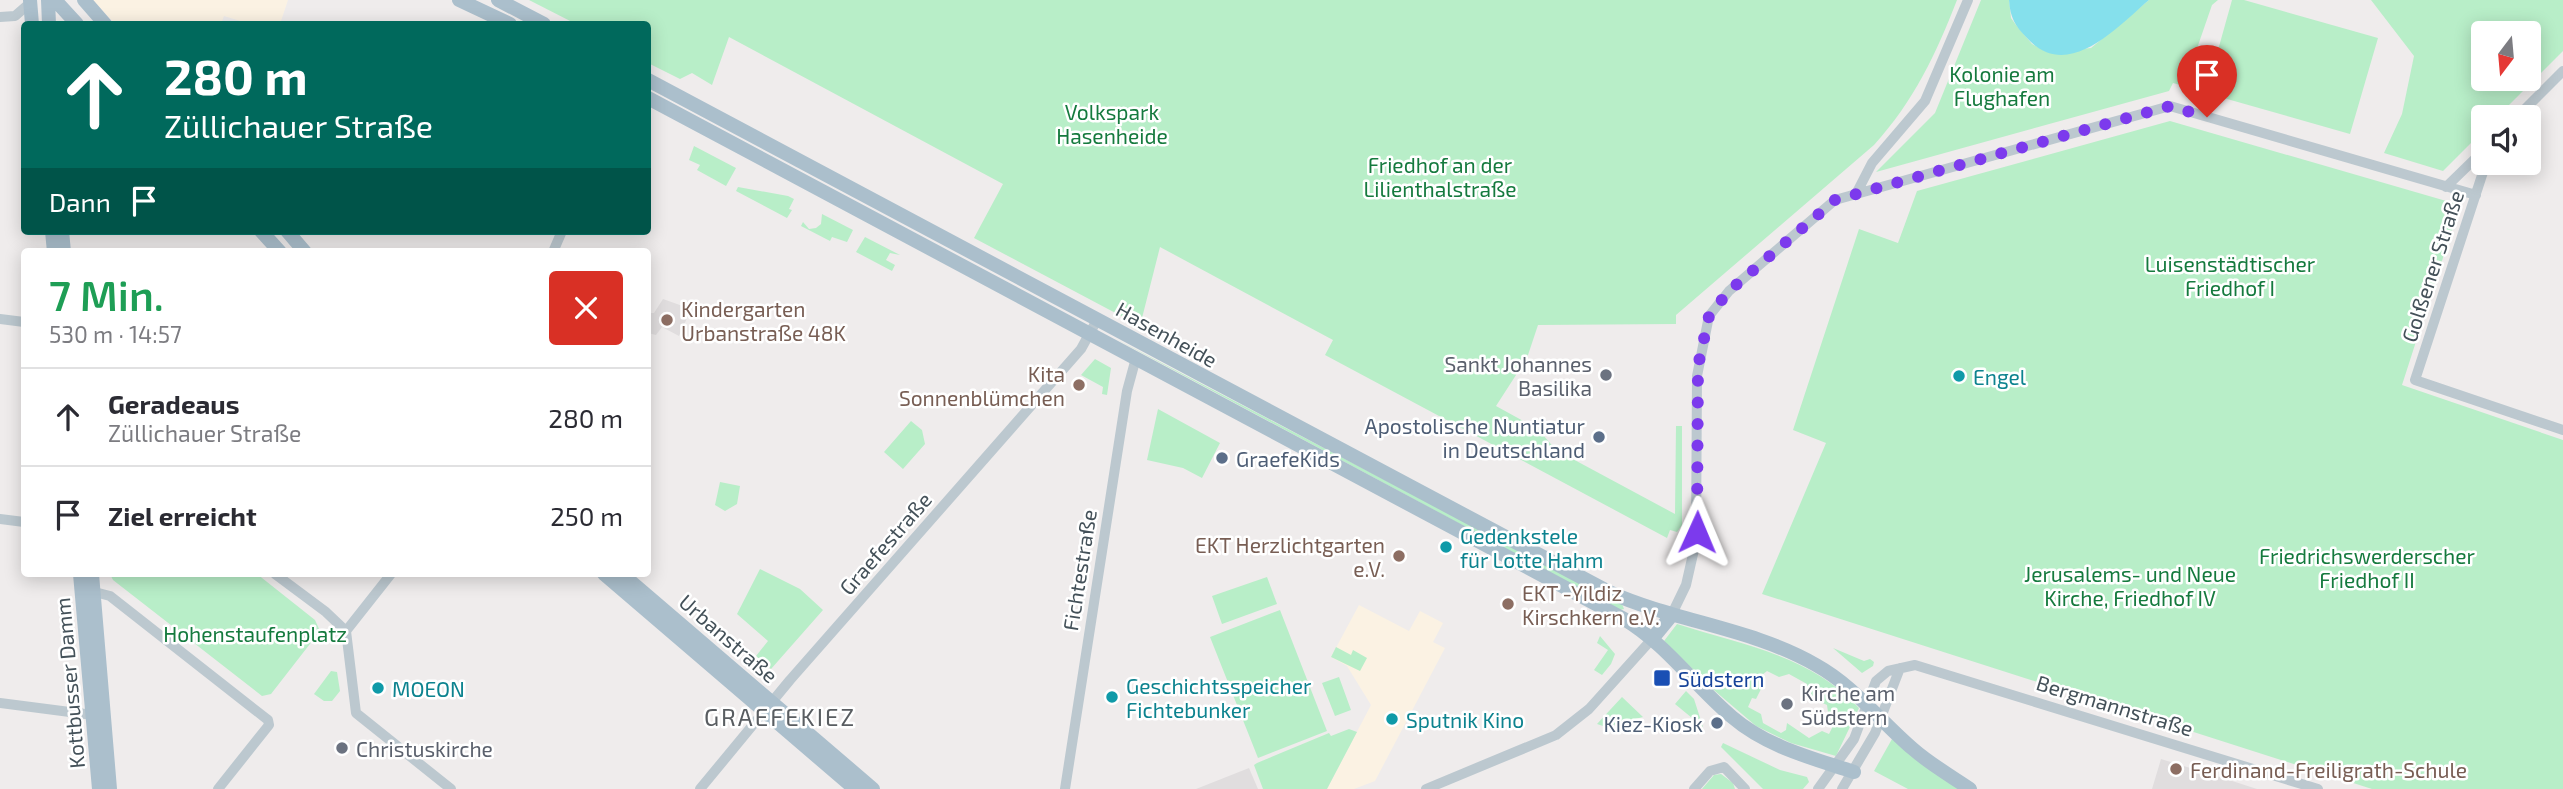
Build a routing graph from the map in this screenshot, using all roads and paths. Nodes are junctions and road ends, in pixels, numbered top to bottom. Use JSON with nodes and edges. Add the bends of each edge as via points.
{"nodes":[{"id":1,"x":48,"y":0,"type":"edge"},
{"id":2,"x":55,"y":0,"type":"edge"},
{"id":3,"x":84,"y":0,"type":"edge"},
{"id":4,"x":459,"y":0,"type":"edge"},
{"id":5,"x":498,"y":0,"type":"edge"},
{"id":6,"x":1968,"y":0,"type":"edge"},
{"id":7,"x":30,"y":1,"type":"edge"},
{"id":8,"x":0,"y":17,"type":"edge"},
{"id":9,"x":32,"y":21,"type":"edge"},
{"id":10,"x":49,"y":21,"type":"edge"},
{"id":11,"x":74,"y":21,"type":"edge"},
{"id":12,"x":97,"y":21,"type":"edge"},
{"id":13,"x":504,"y":21,"type":"edge"},
{"id":14,"x":538,"y":21,"type":"edge"},
{"id":15,"x":2563,"y":71,"type":"edge"},
{"id":16,"x":651,"y":82,"type":"edge"},
{"id":17,"x":651,"y":99,"type":"edge"},
{"id":18,"x":2529,"y":105,"type":"edge"},
{"id":19,"x":2471,"y":163,"type":"edge"},
{"id":20,"x":2482,"y":175,"type":"edge"},
{"id":21,"x":2446,"y":187,"type":"junction"},
{"id":22,"x":1856,"y":194,"type":"junction"},
{"id":23,"x":2476,"y":195,"type":"junction"},
{"id":24,"x":265,"y":235,"type":"edge"},
{"id":25,"x":276,"y":248,"type":"edge"},
{"id":26,"x":1053,"y":296,"type":"junction"},
{"id":27,"x":1045,"y":310,"type":"junction"},
{"id":28,"x":0,"y":319,"type":"edge"},
{"id":29,"x":21,"y":322,"type":"edge"},
{"id":30,"x":1094,"y":327,"type":"junction"},
{"id":31,"x":1136,"y":358,"type":"junction"},
{"id":32,"x":2563,"y":430,"type":"edge"},
{"id":33,"x":0,"y":519,"type":"edge"},
{"id":34,"x":21,"y":522,"type":"edge"},
{"id":35,"x":82,"y":577,"type":"edge"},
{"id":36,"x":91,"y":577,"type":"edge"},
{"id":37,"x":279,"y":577,"type":"edge"},
{"id":38,"x":389,"y":577,"type":"edge"},
{"id":39,"x":608,"y":577,"type":"edge"},
{"id":40,"x":625,"y":577,"type":"edge"},
{"id":41,"x":88,"y":590,"type":"junction"},
{"id":42,"x":1633,"y":603,"type":"junction"},
{"id":43,"x":1671,"y":616,"type":"junction"},
{"id":44,"x":1624,"y":619,"type":"junction"},
{"id":45,"x":346,"y":631,"type":"junction"},
{"id":46,"x":1652,"y":639,"type":"junction"},
{"id":47,"x":1900,"y":668,"type":"junction"},
{"id":48,"x":0,"y":703,"type":"edge"},
{"id":49,"x":1867,"y":705,"type":"junction"},
{"id":50,"x":769,"y":708,"type":"junction"},
{"id":51,"x":93,"y":715,"type":"junction"},
{"id":52,"x":1881,"y":719,"type":"junction"},
{"id":53,"x":1837,"y":766,"type":"junction"},
{"id":54,"x":1854,"y":772,"type":"junction"},
{"id":55,"x":99,"y":789,"type":"edge"},
{"id":56,"x":110,"y":789,"type":"edge"},
{"id":57,"x":218,"y":789,"type":"edge"},
{"id":58,"x":451,"y":789,"type":"edge"},
{"id":59,"x":700,"y":789,"type":"edge"},
{"id":60,"x":855,"y":789,"type":"edge"},
{"id":61,"x":873,"y":789,"type":"edge"},
{"id":62,"x":1065,"y":789,"type":"edge"},
{"id":63,"x":1426,"y":789,"type":"edge"},
{"id":64,"x":1694,"y":789,"type":"edge"},
{"id":65,"x":1745,"y":789,"type":"edge"},
{"id":66,"x":1818,"y":789,"type":"edge"},
{"id":67,"x":1842,"y":789,"type":"edge"},
{"id":68,"x":1970,"y":789,"type":"edge"},
{"id":69,"x":2318,"y":789,"type":"edge"}],
"edges":[{"from":1,"to":10,"type":"main road"},
{"from":2,"to":11,"type":"main road"},
{"from":3,"to":12,"type":"main road"},
{"from":4,"to":13,"type":"main road"},
{"from":5,"to":14,"type":"main road"},
{"from":6,"to":22,"type":"street","via":[[1925,101],[1872,163]]},
{"from":7,"to":8,"type":"street","via":[[15,16]]},
{"from":7,"to":9,"type":"main road"},
{"from":15,"to":18,"type":"street"},
{"from":16,"to":26,"type":"main road","name":"Hasenheide"},
{"from":17,"to":27,"type":"main road","name":"Hasenheide"},
{"from":19,"to":21,"type":"street"},
{"from":20,"to":23,"type":"street","name":"Golßener Straße"},
{"from":21,"to":22,"type":"street","via":[[2170,106]]},
{"from":21,"to":23,"type":"street"},
{"from":22,"to":43,"type":"street","via":[[1835,200],[1729,291],[1709,316],[1697,376],[1696,541],[1686,585]]},
{"from":23,"to":32,"type":"street","name":"Golßener Straße","via":[[2415,380]]},
{"from":24,"to":25,"type":"main road"},
{"from":26,"to":27,"type":"main road"},
{"from":26,"to":30,"type":"main road","name":"Hasenheide"},
{"from":27,"to":30,"type":"main road","name":"Hasenheide"},
{"from":28,"to":29,"type":"street"},
{"from":30,"to":31,"type":"main road","name":"Hasenheide"},
{"from":30,"to":42,"type":"main road","name":"Hasenheide"},
{"from":30,"to":50,"type":"street","name":"Graefestraße"},
{"from":31,"to":44,"type":"main road","name":"Hasenheide"},
{"from":31,"to":62,"type":"street","name":"Fichtestraße","via":[[1126,391]]},
{"from":33,"to":34,"type":"street"},
{"from":35,"to":41,"type":"main road","name":"Kottbusser Damm"},
{"from":36,"to":41,"type":"main road","name":"Kottbusser Damm"},
{"from":37,"to":45,"type":"street"},
{"from":38,"to":45,"type":"street"},
{"from":39,"to":50,"type":"main road","name":"Urbanstraße"},
{"from":40,"to":50,"type":"main road","name":"Urbanstraße"},
{"from":41,"to":51,"type":"main road","name":"Kottbusser Damm"},
{"from":41,"to":56,"type":"main road","name":"Kottbusser Damm"},
{"from":41,"to":57,"type":"street","via":[[122,606],[270,723]]},
{"from":42,"to":43,"type":"main road","name":"Hasenheide"},
{"from":42,"to":44,"type":"main road"},
{"from":43,"to":46,"type":"main road"},
{"from":43,"to":49,"type":"main road","via":[[1784,648],[1829,673]]},
{"from":44,"to":46,"type":"main road","name":"Hasenheide"},
{"from":45,"to":58,"type":"street","via":[[356,713]]},
{"from":46,"to":53,"type":"main road","via":[[1745,727],[1787,750]]},
{"from":46,"to":63,"type":"street","via":[[1589,709],[1556,735]]},
{"from":47,"to":49,"type":"street","via":[[1881,675]]},
{"from":47,"to":52,"type":"street"},
{"from":47,"to":69,"type":"street","name":"Bergmannstraße","via":[[1937,669]]},
{"from":48,"to":51,"type":"street"},
{"from":49,"to":52,"type":"main road"},
{"from":49,"to":53,"type":"street"},
{"from":50,"to":59,"type":"street","name":"Graefestraße"},
{"from":50,"to":60,"type":"main road","name":"Urbanstraße"},
{"from":50,"to":61,"type":"main road","name":"Urbanstraße"},
{"from":51,"to":55,"type":"main road","name":"Kottbusser Damm"},
{"from":52,"to":54,"type":"street"},
{"from":52,"to":68,"type":"main road","via":[[1914,750]]},
{"from":53,"to":54,"type":"main road"},
{"from":53,"to":66,"type":"street"},
{"from":54,"to":67,"type":"street"},
{"from":64,"to":65,"type":"street","via":[[1710,771],[1724,767]]}]}
